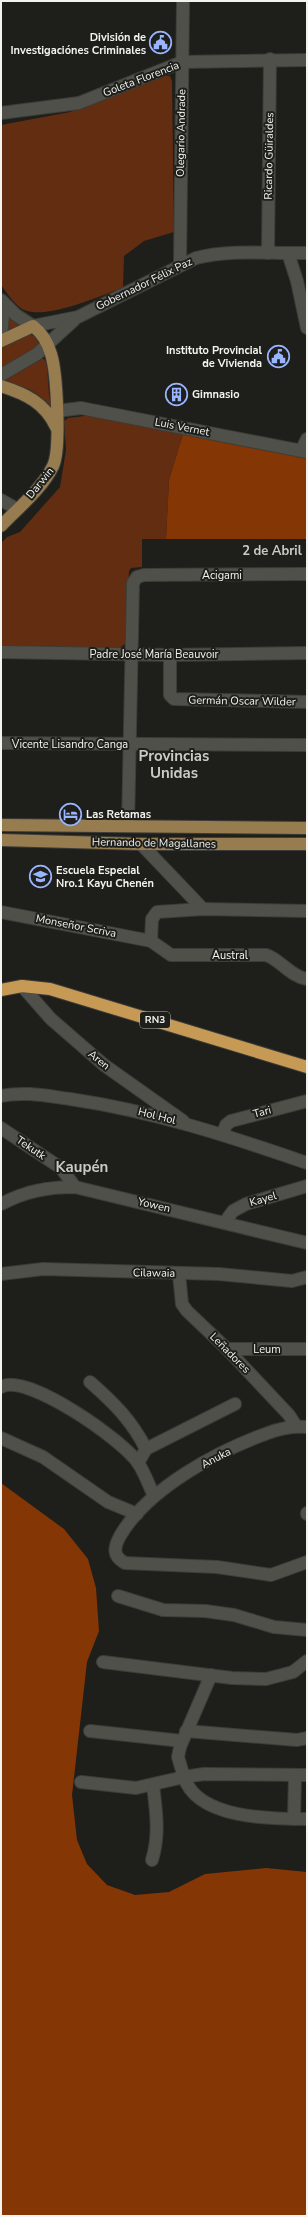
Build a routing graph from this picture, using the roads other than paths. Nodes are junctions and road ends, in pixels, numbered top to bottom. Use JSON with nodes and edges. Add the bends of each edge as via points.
{"nodes":[{"id":1,"x":183,"y":1,"type":"edge"},
{"id":2,"x":270,"y":59,"type":"junction"},
{"id":3,"x":307,"y":60,"type":"edge"},
{"id":4,"x":182,"y":62,"type":"junction"},
{"id":5,"x":1,"y":113,"type":"edge"},
{"id":6,"x":288,"y":253,"type":"junction"},
{"id":7,"x":307,"y":253,"type":"edge"},
{"id":8,"x":268,"y":254,"type":"junction"},
{"id":9,"x":180,"y":265,"type":"junction"},
{"id":10,"x":302,"y":283,"type":"edge"},
{"id":11,"x":1,"y":301,"type":"edge"},
{"id":12,"x":78,"y":317,"type":"junction"},
{"id":13,"x":33,"y":326,"type":"junction"},
{"id":14,"x":307,"y":328,"type":"edge"},
{"id":15,"x":1,"y":335,"type":"edge"},
{"id":16,"x":1,"y":341,"type":"edge"},
{"id":17,"x":48,"y":345,"type":"junction"},
{"id":18,"x":1,"y":375,"type":"edge"},
{"id":19,"x":1,"y":386,"type":"edge"},
{"id":20,"x":56,"y":411,"type":"junction"},
{"id":21,"x":58,"y":430,"type":"junction"},
{"id":22,"x":307,"y":439,"type":"edge"},
{"id":23,"x":304,"y":451,"type":"edge"},
{"id":24,"x":1,"y":500,"type":"edge"},
{"id":25,"x":17,"y":509,"type":"junction"},
{"id":26,"x":1,"y":526,"type":"edge"},
{"id":27,"x":307,"y":574,"type":"edge"},
{"id":28,"x":1,"y":652,"type":"edge"},
{"id":29,"x":132,"y":653,"type":"junction"},
{"id":30,"x":307,"y":653,"type":"edge"},
{"id":31,"x":170,"y":655,"type":"junction"},
{"id":32,"x":307,"y":702,"type":"edge"},
{"id":33,"x":1,"y":743,"type":"edge"},
{"id":34,"x":130,"y":744,"type":"junction"},
{"id":35,"x":307,"y":745,"type":"edge"},
{"id":36,"x":1,"y":825,"type":"edge"},
{"id":37,"x":128,"y":826,"type":"junction"},
{"id":38,"x":307,"y":828,"type":"edge"},
{"id":39,"x":1,"y":840,"type":"edge"},
{"id":40,"x":141,"y":844,"type":"junction"},
{"id":41,"x":307,"y":844,"type":"edge"},
{"id":42,"x":203,"y":909,"type":"junction"},
{"id":43,"x":307,"y":911,"type":"edge"},
{"id":44,"x":1,"y":912,"type":"edge"},
{"id":45,"x":151,"y":941,"type":"junction"},
{"id":46,"x":307,"y":979,"type":"edge"},
{"id":47,"x":22,"y":986,"type":"junction"},
{"id":48,"x":1,"y":990,"type":"edge"},
{"id":49,"x":307,"y":1067,"type":"edge"},
{"id":50,"x":1,"y":1096,"type":"edge"},
{"id":51,"x":307,"y":1101,"type":"edge"},
{"id":52,"x":186,"y":1124,"type":"junction"},
{"id":53,"x":1,"y":1128,"type":"edge"},
{"id":54,"x":223,"y":1133,"type":"junction"},
{"id":55,"x":307,"y":1163,"type":"edge"},
{"id":56,"x":307,"y":1186,"type":"edge"},
{"id":57,"x":75,"y":1187,"type":"junction"},
{"id":58,"x":1,"y":1204,"type":"edge"},
{"id":59,"x":225,"y":1222,"type":"junction"},
{"id":60,"x":307,"y":1243,"type":"edge"},
{"id":61,"x":1,"y":1274,"type":"edge"},
{"id":62,"x":179,"y":1274,"type":"junction"},
{"id":63,"x":307,"y":1278,"type":"edge"},
{"id":64,"x":227,"y":1349,"type":"junction"},
{"id":65,"x":307,"y":1349,"type":"edge"},
{"id":66,"x":90,"y":1382,"type":"dead end"},
{"id":67,"x":1,"y":1387,"type":"edge"},
{"id":68,"x":235,"y":1404,"type":"dead end"},
{"id":69,"x":301,"y":1426,"type":"edge"},
{"id":70,"x":1,"y":1438,"type":"edge"},
{"id":71,"x":146,"y":1449,"type":"junction"},
{"id":72,"x":138,"y":1463,"type":"junction"},
{"id":73,"x":154,"y":1496,"type":"junction"},
{"id":74,"x":136,"y":1514,"type":"junction"},
{"id":75,"x":307,"y":1562,"type":"edge"},
{"id":76,"x":118,"y":1596,"type":"dead end"},
{"id":77,"x":307,"y":1630,"type":"edge"},
{"id":78,"x":307,"y":1661,"type":"edge"},
{"id":79,"x":103,"y":1662,"type":"dead end"},
{"id":80,"x":211,"y":1675,"type":"junction"},
{"id":81,"x":90,"y":1731,"type":"dead end"},
{"id":82,"x":184,"y":1736,"type":"junction"},
{"id":83,"x":307,"y":1738,"type":"edge"},
{"id":84,"x":301,"y":1775,"type":"edge"},
{"id":85,"x":184,"y":1777,"type":"junction"},
{"id":86,"x":81,"y":1782,"type":"dead end"},
{"id":87,"x":153,"y":1785,"type":"junction"},
{"id":88,"x":294,"y":1819,"type":"junction"},
{"id":89,"x":307,"y":1819,"type":"edge"},
{"id":90,"x":152,"y":1860,"type":"dead end"}],
"edges":[{"from":1,"to":4,"type":"street","name":"Olegario Andrade"},
{"from":2,"to":3,"type":"street","name":"Goleta Florencia"},
{"from":2,"to":4,"type":"street","name":"Goleta Florencia"},
{"from":2,"to":8,"type":"street","name":"Ricardo Güiraldes"},
{"from":4,"to":5,"type":"street","name":"Goleta Florencia","via":[[79,103]]},
{"from":4,"to":9,"type":"street","name":"Olegario Andrade"},
{"from":6,"to":7,"type":"street","name":"Gobernador Félix Paz"},
{"from":6,"to":8,"type":"street","name":"Gobernador Félix Paz"},
{"from":6,"to":10,"type":"street"},
{"from":8,"to":9,"type":"street","name":"Gobernador Félix Paz","via":[[214,254]]},
{"from":9,"to":12,"type":"street","name":"Gobernador Félix Paz"},
{"from":10,"to":14,"type":"street"},
{"from":11,"to":13,"type":"street"},
{"from":11,"to":15,"type":"street"},
{"from":12,"to":13,"type":"street","name":"Gobernador Félix Paz"},
{"from":12,"to":17,"type":"street","name":"Gobernador Félix Paz"},
{"from":13,"to":16,"type":"main road","name":"Gobernador Félix Paz"},
{"from":13,"to":17,"type":"main road","name":"Darwin"},
{"from":17,"to":18,"type":"street","name":"Gobernador Félix Paz"},
{"from":17,"to":20,"type":"main road","name":"Darwin","via":[[53,363]]},
{"from":19,"to":21,"type":"main road","via":[[37,402],[52,417]]},
{"from":20,"to":21,"type":"main road","name":"Darwin"},
{"from":20,"to":23,"type":"street","name":"Luis Vernet","via":[[81,408]]},
{"from":21,"to":25,"type":"main road","name":"Darwin","via":[[58,450],[53,467]]},
{"from":22,"to":23,"type":"street"},
{"from":24,"to":25,"type":"street"},
{"from":25,"to":26,"type":"main road","name":"Darwin"},
{"from":27,"to":29,"type":"street","name":"Acigami","via":[[136,577],[133,583]]},
{"from":28,"to":29,"type":"street","name":"Padre José María Beauvoir"},
{"from":29,"to":31,"type":"street","name":"Padre José María Beauvoir"},
{"from":29,"to":34,"type":"street"},
{"from":30,"to":31,"type":"street","name":"Padre José María Beauvoir"},
{"from":31,"to":32,"type":"street","name":"Germán Oscar Wilder","via":[[170,695],[174,699]]},
{"from":33,"to":34,"type":"street","name":"Vicente Lisandro Canga"},
{"from":34,"to":35,"type":"street","name":"Vicente Lisandro Canga"},
{"from":34,"to":37,"type":"street"},
{"from":36,"to":37,"type":"main road","name":"Hernando de Magallanes"},
{"from":37,"to":38,"type":"main road","name":"Hernando de Magallanes"},
{"from":39,"to":40,"type":"main road","name":"Hernando de Magallanes"},
{"from":40,"to":41,"type":"main road","name":"Hernando de Magallanes"},
{"from":40,"to":42,"type":"street"},
{"from":42,"to":43,"type":"street"},
{"from":42,"to":45,"type":"street","via":[[157,912],[152,919]]},
{"from":44,"to":45,"type":"street","name":"Monseñor Scriva"},
{"from":45,"to":46,"type":"street","name":"Austral","via":[[171,955],[266,955],[296,975]]},
{"from":47,"to":48,"type":"highway","number":"RN3"},
{"from":47,"to":49,"type":"highway","number":"RN3","via":[[57,991]]},
{"from":47,"to":52,"type":"street","name":"Aren","via":[[51,1020],[104,1065]]},
{"from":50,"to":52,"type":"street","name":"Hol Hol","via":[[29,1093],[104,1104]]},
{"from":51,"to":54,"type":"street","name":"Tari","via":[[231,1122]]},
{"from":52,"to":54,"type":"street","name":"Hol Hol"},
{"from":53,"to":57,"type":"street","name":"Tekutk","via":[[61,1168]]},
{"from":54,"to":55,"type":"street","name":"Hol Hol"},
{"from":56,"to":59,"type":"street","name":"Kayel","via":[[246,1204],[234,1211]]},
{"from":57,"to":58,"type":"street","name":"Yowen","via":[[52,1187],[31,1191]]},
{"from":57,"to":59,"type":"street","name":"Yowen"},
{"from":59,"to":60,"type":"street","name":"Yowen"},
{"from":61,"to":62,"type":"street","name":"Cilawaia","via":[[43,1269]]},
{"from":62,"to":63,"type":"street","name":"Cilawaia","via":[[219,1274],[292,1281]]},
{"from":62,"to":64,"type":"street","name":"Leñadores","via":[[182,1304]]},
{"from":64,"to":65,"type":"street","name":"Leum"},
{"from":64,"to":69,"type":"street","name":"Leñadores"},
{"from":66,"to":71,"type":"street","via":[[120,1408]]},
{"from":67,"to":72,"type":"street","via":[[22,1387],[64,1404],[104,1432]]},
{"from":68,"to":71,"type":"street"},
{"from":69,"to":73,"type":"street","name":"Anuka","via":[[268,1433],[225,1452]]},
{"from":70,"to":74,"type":"street","via":[[43,1457],[108,1502]]},
{"from":71,"to":72,"type":"street"},
{"from":72,"to":73,"type":"street"},
{"from":73,"to":74,"type":"street","name":"Anuka"},
{"from":74,"to":75,"type":"street","name":"Anuka","via":[[116,1544],[115,1552],[118,1559],[125,1563],[217,1567],[271,1575]]},
{"from":76,"to":77,"type":"street","via":[[162,1610],[234,1615],[274,1627]]},
{"from":78,"to":80,"type":"street","via":[[293,1672],[266,1679]]},
{"from":79,"to":80,"type":"street"},
{"from":80,"to":82,"type":"street"},
{"from":81,"to":82,"type":"street"},
{"from":82,"to":83,"type":"street","via":[[297,1740]]},
{"from":82,"to":85,"type":"street","via":[[178,1757]]},
{"from":84,"to":85,"type":"street","via":[[204,1774]]},
{"from":84,"to":88,"type":"street"},
{"from":85,"to":87,"type":"street"},
{"from":85,"to":88,"type":"street","via":[[190,1791],[199,1799],[218,1808],[266,1818]]},
{"from":86,"to":87,"type":"street","via":[[136,1788]]},
{"from":87,"to":90,"type":"street","via":[[158,1825],[157,1844]]},
{"from":88,"to":89,"type":"street"}]}
